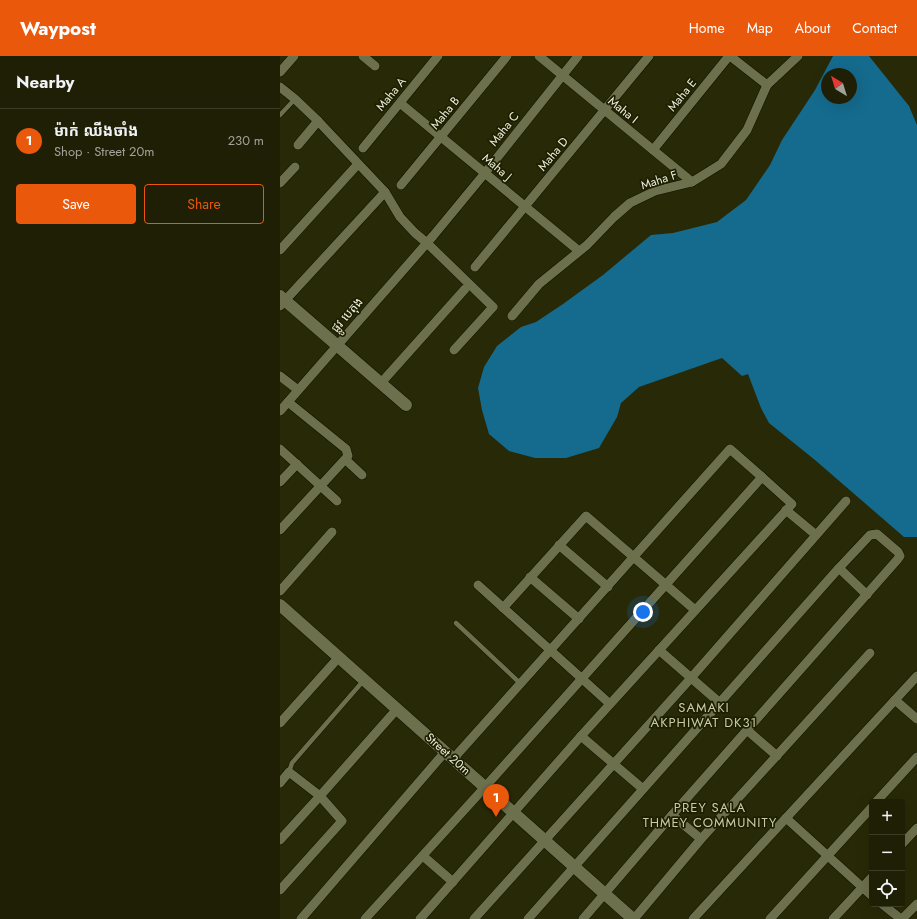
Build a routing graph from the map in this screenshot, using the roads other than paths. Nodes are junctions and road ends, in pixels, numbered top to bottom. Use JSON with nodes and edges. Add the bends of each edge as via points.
{"nodes":[{"id":1,"x":294,"y":56,"type":"edge"},
{"id":2,"x":363,"y":56,"type":"edge"},
{"id":3,"x":438,"y":56,"type":"edge"},
{"id":4,"x":507,"y":56,"type":"edge"},
{"id":5,"x":539,"y":56,"type":"edge"},
{"id":6,"x":578,"y":56,"type":"edge"},
{"id":7,"x":649,"y":56,"type":"edge"},
{"id":8,"x":730,"y":56,"type":"edge"},
{"id":9,"x":798,"y":56,"type":"edge"},
{"id":10,"x":375,"y":66,"type":"dead end"},
{"id":11,"x":280,"y":72,"type":"edge"},
{"id":12,"x":562,"y":75,"type":"junction"},
{"id":13,"x":767,"y":85,"type":"junction"},
{"id":14,"x":280,"y":87,"type":"edge"},
{"id":15,"x":295,"y":99,"type":"junction"},
{"id":16,"x":400,"y":103,"type":"junction"},
{"id":17,"x":604,"y":110,"type":"junction"},
{"id":18,"x":280,"y":115,"type":"edge"},
{"id":19,"x":318,"y":121,"type":"junction"},
{"id":20,"x":441,"y":137,"type":"junction"},
{"id":21,"x":298,"y":145,"type":"dead end"},
{"id":22,"x":363,"y":148,"type":"dead end"},
{"id":23,"x":653,"y":150,"type":"junction"},
{"id":24,"x":358,"y":164,"type":"junction"},
{"id":25,"x":295,"y":167,"type":"dead end"},
{"id":26,"x":485,"y":173,"type":"junction"},
{"id":27,"x":692,"y":182,"type":"junction"},
{"id":28,"x":280,"y":184,"type":"edge"},
{"id":29,"x":401,"y":185,"type":"dead end"},
{"id":30,"x":384,"y":192,"type":"junction"},
{"id":31,"x":525,"y":206,"type":"junction"},
{"id":32,"x":430,"y":239,"type":"junction"},
{"id":33,"x":280,"y":250,"type":"edge"},
{"id":34,"x":579,"y":251,"type":"junction"},
{"id":35,"x":475,"y":267,"type":"dead end"},
{"id":36,"x":465,"y":289,"type":"dead end"},
{"id":37,"x":282,"y":301,"type":"edge"},
{"id":38,"x":512,"y":316,"type":"dead end"},
{"id":39,"x":337,"y":346,"type":"junction"},
{"id":40,"x":454,"y":350,"type":"dead end"},
{"id":41,"x":280,"y":376,"type":"edge"},
{"id":42,"x":381,"y":383,"type":"junction"},
{"id":43,"x":298,"y":390,"type":"junction"},
{"id":44,"x":288,"y":402,"type":"junction"},
{"id":45,"x":406,"y":405,"type":"dead end"},
{"id":46,"x":280,"y":411,"type":"edge"},
{"id":47,"x":280,"y":449,"type":"edge"},
{"id":48,"x":346,"y":460,"type":"junction"},
{"id":49,"x":297,"y":464,"type":"junction"},
{"id":50,"x":362,"y":475,"type":"dead end"},
{"id":51,"x":762,"y":477,"type":"junction"},
{"id":52,"x":280,"y":482,"type":"edge"},
{"id":53,"x":320,"y":486,"type":"junction"},
{"id":54,"x":337,"y":501,"type":"dead end"},
{"id":55,"x":846,"y":501,"type":"dead end"},
{"id":56,"x":786,"y":510,"type":"junction"},
{"id":57,"x":280,"y":530,"type":"edge"},
{"id":58,"x":332,"y":532,"type":"dead end"},
{"id":59,"x":816,"y":535,"type":"junction"},
{"id":60,"x":560,"y":545,"type":"junction"},
{"id":61,"x":634,"y":557,"type":"junction"},
{"id":62,"x":839,"y":568,"type":"junction"},
{"id":63,"x":530,"y":577,"type":"junction"},
{"id":64,"x":478,"y":585,"type":"dead end"},
{"id":65,"x":666,"y":585,"type":"junction"},
{"id":66,"x":608,"y":586,"type":"junction"},
{"id":67,"x":280,"y":591,"type":"edge"},
{"id":68,"x":867,"y":595,"type":"junction"},
{"id":69,"x":280,"y":605,"type":"edge"},
{"id":70,"x":503,"y":608,"type":"junction"},
{"id":71,"x":695,"y":610,"type":"junction"},
{"id":72,"x":578,"y":619,"type":"junction"},
{"id":73,"x":456,"y":623,"type":"dead end"},
{"id":74,"x":659,"y":650,"type":"junction"},
{"id":75,"x":550,"y":651,"type":"junction"},
{"id":76,"x":870,"y":653,"type":"dead end"},
{"id":77,"x":339,"y":657,"type":"junction"},
{"id":78,"x":917,"y":676,"type":"edge"},
{"id":79,"x":691,"y":678,"type":"junction"},
{"id":80,"x":582,"y":679,"type":"junction"},
{"id":81,"x":364,"y":680,"type":"junction"},
{"id":82,"x":521,"y":684,"type":"junction"},
{"id":83,"x":895,"y":700,"type":"junction"},
{"id":84,"x":720,"y":703,"type":"junction"},
{"id":85,"x":610,"y":704,"type":"junction"},
{"id":86,"x":397,"y":709,"type":"junction"},
{"id":87,"x":917,"y":719,"type":"edge"},
{"id":88,"x":280,"y":723,"type":"edge"},
{"id":89,"x":747,"y":730,"type":"junction"},
{"id":90,"x":581,"y":736,"type":"junction"},
{"id":91,"x":449,"y":755,"type":"junction"},
{"id":92,"x":777,"y":756,"type":"junction"},
{"id":93,"x":917,"y":758,"type":"edge"},
{"id":94,"x":613,"y":763,"type":"junction"},
{"id":95,"x":289,"y":772,"type":"junction"},
{"id":96,"x":280,"y":783,"type":"edge"},
{"id":97,"x":485,"y":787,"type":"junction"},
{"id":98,"x":643,"y":789,"type":"junction"},
{"id":99,"x":320,"y":796,"type":"junction"},
{"id":100,"x":879,"y":799,"type":"edge"},
{"id":101,"x":869,"y":810,"type":"edge"},
{"id":102,"x":514,"y":812,"type":"junction"},
{"id":103,"x":672,"y":815,"type":"junction"},
{"id":104,"x":786,"y":818,"type":"junction"},
{"id":105,"x":917,"y":828,"type":"edge"},
{"id":106,"x":701,"y":839,"type":"junction"},
{"id":107,"x":280,"y":840,"type":"edge"},
{"id":108,"x":545,"y":840,"type":"junction"},
{"id":109,"x":905,"y":841,"type":"edge"},
{"id":110,"x":423,"y":856,"type":"junction"},
{"id":111,"x":827,"y":856,"type":"junction"},
{"id":112,"x":575,"y":867,"type":"junction"},
{"id":113,"x":869,"y":880,"type":"edge"},
{"id":114,"x":453,"y":882,"type":"junction"},
{"id":115,"x":862,"y":888,"type":"junction"},
{"id":116,"x":280,"y":890,"type":"edge"},
{"id":117,"x":605,"y":894,"type":"junction"},
{"id":118,"x":869,"y":894,"type":"edge"},
{"id":119,"x":917,"y":904,"type":"edge"},
{"id":120,"x":886,"y":907,"type":"edge"},
{"id":121,"x":301,"y":919,"type":"edge"},
{"id":122,"x":365,"y":919,"type":"edge"},
{"id":123,"x":420,"y":919,"type":"edge"},
{"id":124,"x":474,"y":919,"type":"edge"},
{"id":125,"x":528,"y":919,"type":"edge"},
{"id":126,"x":583,"y":919,"type":"edge"},
{"id":127,"x":633,"y":919,"type":"edge"},
{"id":128,"x":693,"y":919,"type":"edge"},
{"id":129,"x":770,"y":919,"type":"edge"},
{"id":130,"x":833,"y":919,"type":"edge"},
{"id":131,"x":902,"y":919,"type":"edge"}],
"edges":[{"from":1,"to":11,"type":"street"},
{"from":2,"to":10,"type":"street"},
{"from":3,"to":16,"type":"street","name":"Maha A"},
{"from":4,"to":20,"type":"street","name":"Maha B"},
{"from":5,"to":12,"type":"street","name":"Maha I"},
{"from":6,"to":12,"type":"street","name":"Maha C"},
{"from":7,"to":17,"type":"street","name":"Maha D"},
{"from":8,"to":13,"type":"street"},
{"from":8,"to":23,"type":"street","name":"Maha E"},
{"from":9,"to":13,"type":"street","name":"Maha F"},
{"from":12,"to":17,"type":"street","name":"Maha I"},
{"from":12,"to":26,"type":"street","name":"Maha C"},
{"from":13,"to":27,"type":"street","name":"Maha F","via":[[747,130],[721,164]]},
{"from":14,"to":15,"type":"street"},
{"from":15,"to":18,"type":"lane"},
{"from":15,"to":19,"type":"street"},
{"from":16,"to":20,"type":"street","name":"Maha J"},
{"from":16,"to":22,"type":"street","name":"Maha A"},
{"from":17,"to":23,"type":"street","name":"Maha I"},
{"from":17,"to":31,"type":"street","name":"Maha D"},
{"from":19,"to":21,"type":"street"},
{"from":19,"to":24,"type":"street"},
{"from":20,"to":26,"type":"street","name":"Maha J"},
{"from":20,"to":29,"type":"street","name":"Maha B"},
{"from":23,"to":27,"type":"street","name":"Maha I"},
{"from":24,"to":30,"type":"street"},
{"from":24,"to":33,"type":"street"},
{"from":25,"to":28,"type":"street"},
{"from":26,"to":31,"type":"street","name":"Maha J"},
{"from":26,"to":32,"type":"street","name":"Maha C"},
{"from":27,"to":34,"type":"street","name":"Maha F","via":[[655,191],[630,203]]},
{"from":30,"to":32,"type":"street","via":[[400,217],[415,233]]},
{"from":30,"to":37,"type":"street"},
{"from":31,"to":34,"type":"street","name":"Maha J"},
{"from":31,"to":35,"type":"street","name":"Maha D"},
{"from":32,"to":39,"type":"street","name":"ផ្លូវ បេតុង"},
{"from":32,"to":40,"type":"street","via":[[493,307]]},
{"from":34,"to":38,"type":"street","name":"Maha F","via":[[539,284]]},
{"from":36,"to":42,"type":"street"},
{"from":37,"to":39,"type":"street"},
{"from":39,"to":42,"type":"street"},
{"from":39,"to":43,"type":"street","name":"ផ្លូវ បេតុង"},
{"from":41,"to":43,"type":"street"},
{"from":42,"to":45,"type":"street"},
{"from":43,"to":44,"type":"street","name":"ផ្លូវ បេតុង"},
{"from":44,"to":46,"type":"street","name":"ផ្លូវ បេតុង"},
{"from":44,"to":48,"type":"street","via":[[346,449]]},
{"from":47,"to":49,"type":"street"},
{"from":48,"to":50,"type":"street"},
{"from":48,"to":53,"type":"street"},
{"from":49,"to":52,"type":"street"},
{"from":49,"to":53,"type":"street"},
{"from":51,"to":56,"type":"street","via":[[792,504]]},
{"from":51,"to":61,"type":"street","via":[[730,450]]},
{"from":51,"to":65,"type":"street"},
{"from":53,"to":54,"type":"street"},
{"from":53,"to":57,"type":"street"},
{"from":55,"to":59,"type":"street"},
{"from":56,"to":59,"type":"street"},
{"from":56,"to":71,"type":"street"},
{"from":58,"to":67,"type":"street"},
{"from":59,"to":79,"type":"street"},
{"from":60,"to":61,"type":"street","via":[[586,516]]},
{"from":60,"to":63,"type":"street"},
{"from":60,"to":66,"type":"street"},
{"from":61,"to":65,"type":"street"},
{"from":61,"to":66,"type":"street"},
{"from":62,"to":68,"type":"street"},
{"from":62,"to":68,"type":"street","via":[[870,535],[877,534],[898,552],[898,560]]},
{"from":62,"to":84,"type":"street"},
{"from":63,"to":70,"type":"street"},
{"from":63,"to":72,"type":"street"},
{"from":64,"to":70,"type":"street"},
{"from":65,"to":71,"type":"street"},
{"from":65,"to":80,"type":"street"},
{"from":66,"to":72,"type":"street"},
{"from":68,"to":89,"type":"street"},
{"from":69,"to":77,"type":"street","name":"Street 20m"},
{"from":70,"to":75,"type":"street"},
{"from":71,"to":74,"type":"street"},
{"from":72,"to":75,"type":"street"},
{"from":73,"to":82,"type":"lane"},
{"from":74,"to":79,"type":"street"},
{"from":74,"to":85,"type":"street"},
{"from":75,"to":80,"type":"street"},
{"from":75,"to":82,"type":"street"},
{"from":76,"to":92,"type":"street"},
{"from":77,"to":81,"type":"street","name":"Street 20m"},
{"from":77,"to":88,"type":"street"},
{"from":78,"to":83,"type":"street"},
{"from":79,"to":84,"type":"street"},
{"from":79,"to":94,"type":"street"},
{"from":80,"to":85,"type":"street"},
{"from":80,"to":97,"type":"street"},
{"from":81,"to":86,"type":"street","name":"Street 20m"},
{"from":81,"to":95,"type":"lane","via":[[292,763]]},
{"from":82,"to":91,"type":"street"},
{"from":83,"to":87,"type":"street"},
{"from":83,"to":104,"type":"street"},
{"from":84,"to":98,"type":"street"},
{"from":85,"to":90,"type":"street"},
{"from":86,"to":91,"type":"street","name":"Street 20m"},
{"from":86,"to":99,"type":"street"},
{"from":89,"to":92,"type":"street"},
{"from":89,"to":103,"type":"street"},
{"from":90,"to":94,"type":"street"},
{"from":90,"to":102,"type":"street"},
{"from":91,"to":97,"type":"street","name":"Street 20m"},
{"from":91,"to":121,"type":"street"},
{"from":92,"to":106,"type":"street"},
{"from":93,"to":100,"type":"street"},
{"from":94,"to":98,"type":"street"},
{"from":94,"to":108,"type":"street"},
{"from":95,"to":96,"type":"street"},
{"from":95,"to":99,"type":"street"},
{"from":97,"to":102,"type":"street","name":"Street 20m"},
{"from":97,"to":110,"type":"street"},
{"from":98,"to":112,"type":"street"},
{"from":99,"to":107,"type":"street"},
{"from":99,"to":116,"type":"street","via":[[342,822]]},
{"from":101,"to":111,"type":"street"},
{"from":102,"to":108,"type":"street","name":"Street 20m"},
{"from":102,"to":114,"type":"street"},
{"from":103,"to":106,"type":"street"},
{"from":103,"to":117,"type":"street"},
{"from":104,"to":111,"type":"street"},
{"from":104,"to":128,"type":"street"},
{"from":105,"to":109,"type":"street"},
{"from":106,"to":127,"type":"street"},
{"from":108,"to":112,"type":"street","name":"Street 20m"},
{"from":108,"to":124,"type":"street"},
{"from":110,"to":114,"type":"street"},
{"from":110,"to":122,"type":"street"},
{"from":111,"to":115,"type":"street"},
{"from":111,"to":129,"type":"street"},
{"from":112,"to":117,"type":"street","name":"Street 20m"},
{"from":112,"to":125,"type":"street"},
{"from":113,"to":115,"type":"street"},
{"from":114,"to":123,"type":"street"},
{"from":115,"to":118,"type":"street"},
{"from":115,"to":130,"type":"street"},
{"from":117,"to":126,"type":"street"},
{"from":117,"to":127,"type":"street","name":"Street 20m"},
{"from":119,"to":131,"type":"street"},
{"from":120,"to":131,"type":"street"}]}
